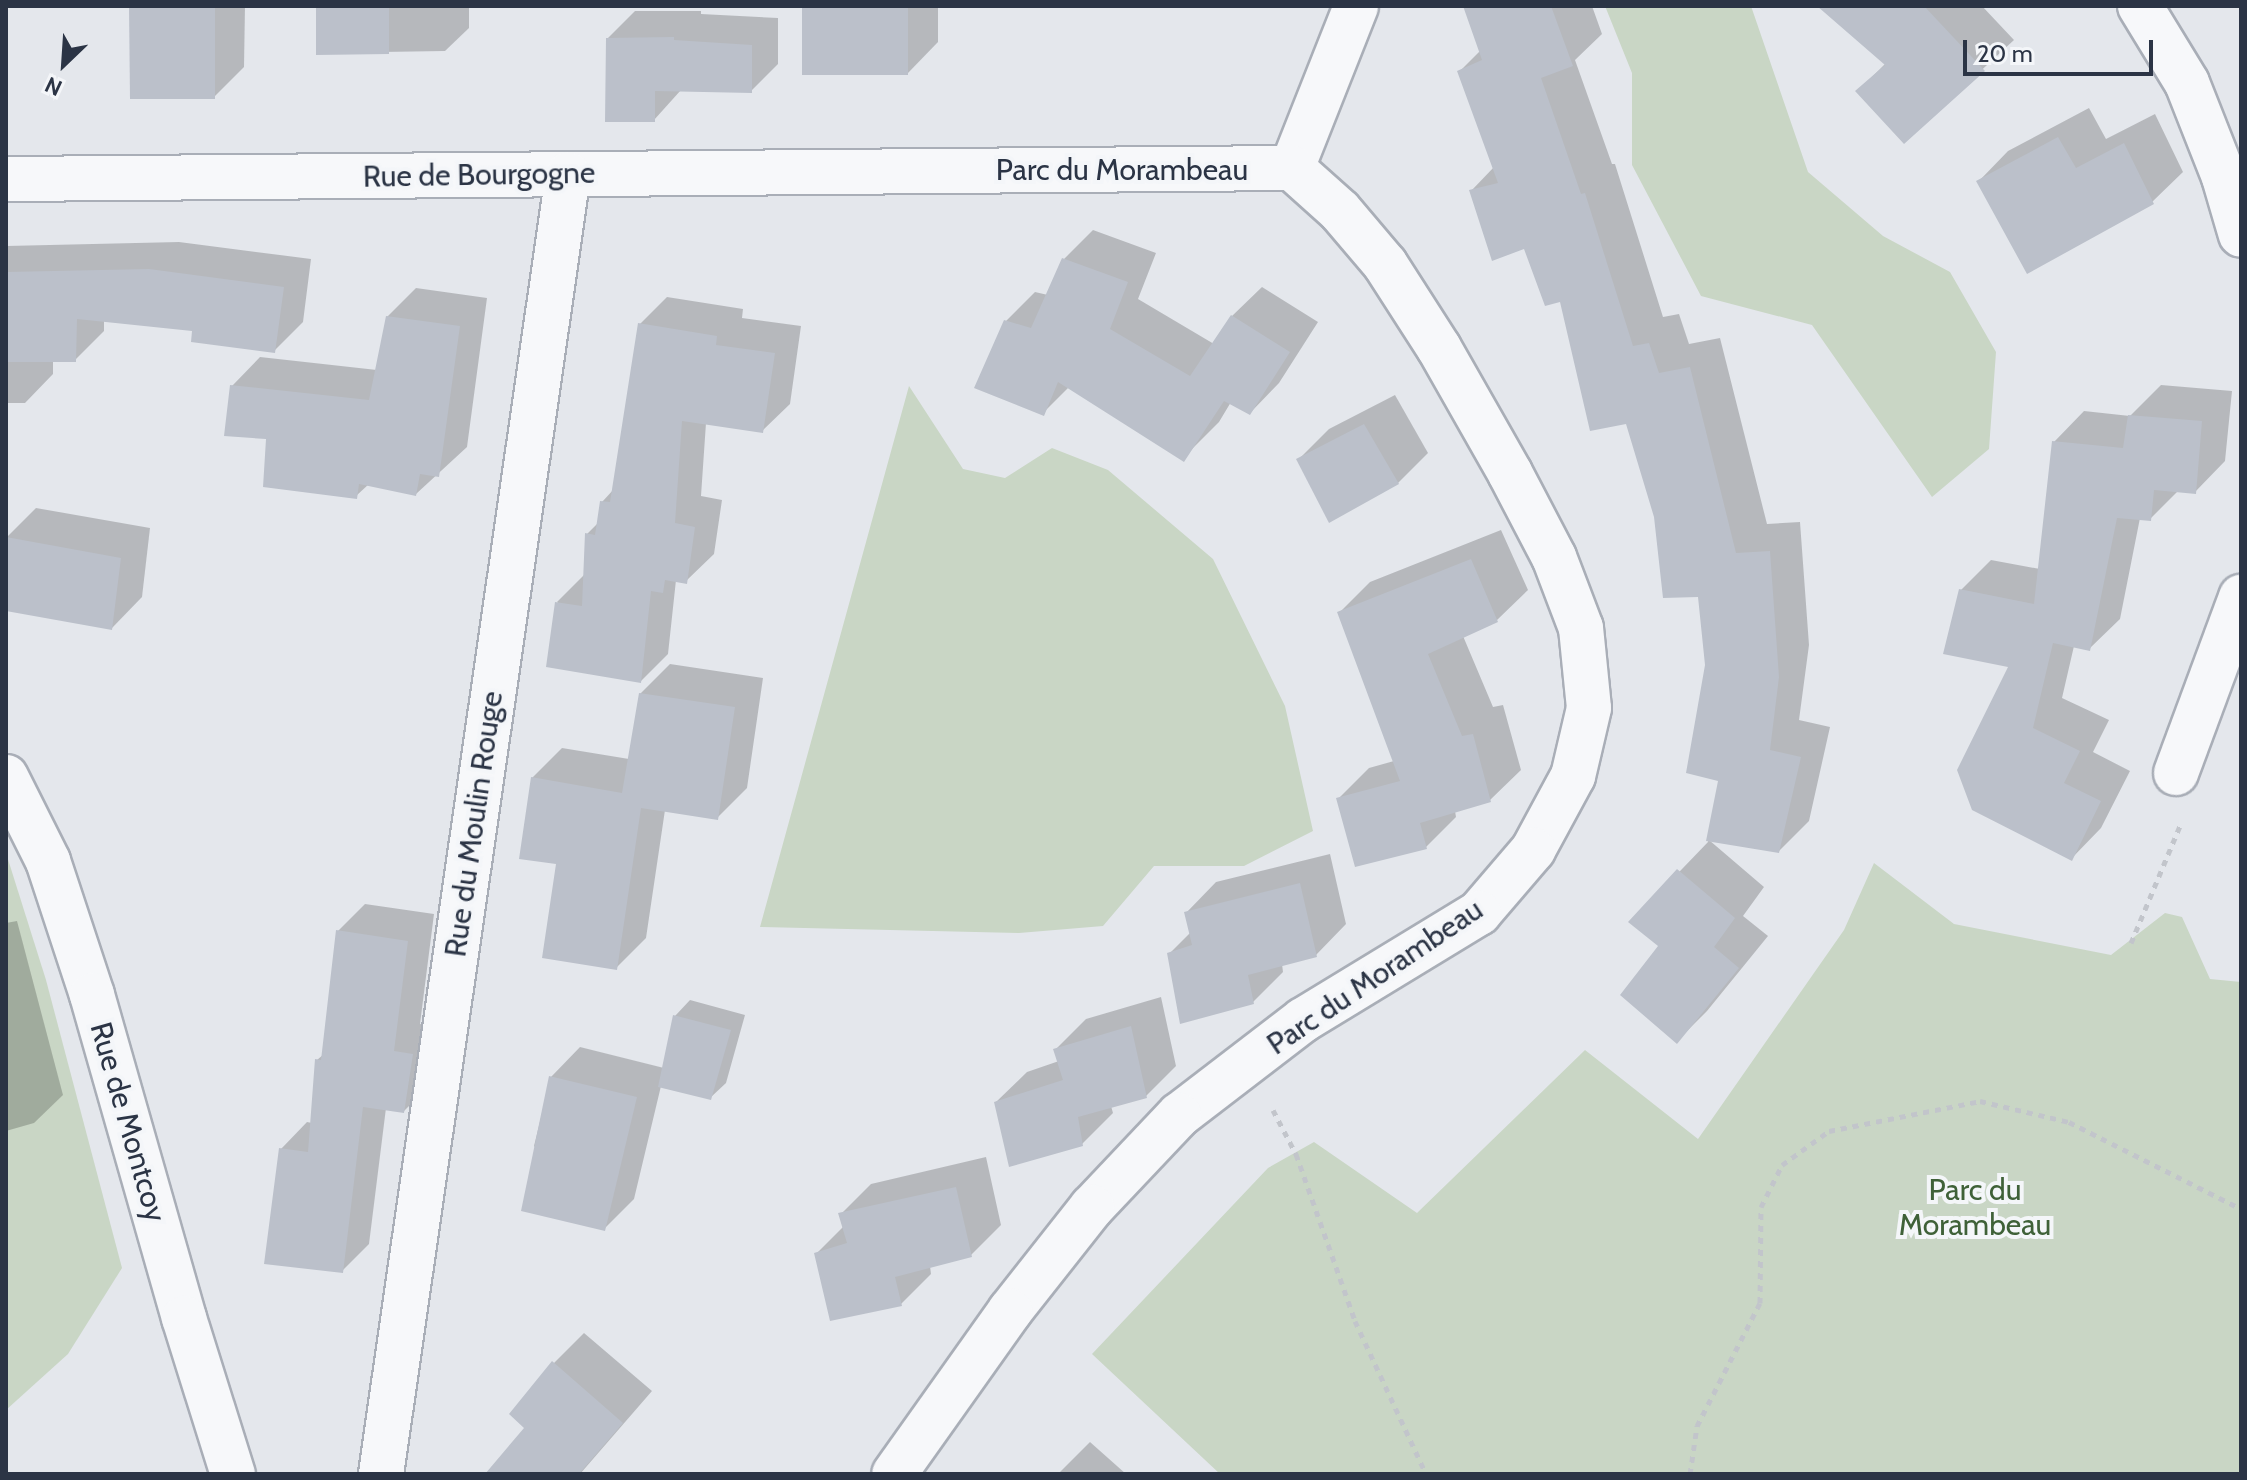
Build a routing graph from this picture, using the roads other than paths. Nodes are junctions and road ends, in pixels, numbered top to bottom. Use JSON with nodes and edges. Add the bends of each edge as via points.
{"nodes":[{"id":1,"x":1356,"y":6,"type":"edge"},
{"id":2,"x":2140,"y":6,"type":"edge"},
{"id":3,"x":1292,"y":168,"type":"junction"},
{"id":4,"x":951,"y":171,"type":"joint"},
{"id":5,"x":568,"y":174,"type":"junction"},
{"id":6,"x":6,"y":179,"type":"edge"},
{"id":7,"x":2241,"y":235,"type":"edge"},
{"id":8,"x":2241,"y":597,"type":"edge"},
{"id":9,"x":2176,"y":773,"type":"road end"},
{"id":10,"x":6,"y":777,"type":"edge"},
{"id":11,"x":233,"y":1474,"type":"edge"},
{"id":12,"x":381,"y":1474,"type":"edge"},
{"id":13,"x":894,"y":1474,"type":"edge"}],
"edges":[{"from":1,"to":3,"type":"street","name":"Parc du Morambeau"},
{"from":2,"to":7,"type":"street","via":[[2187,83]]},
{"from":3,"to":4,"type":"street","name":"Parc du Morambeau"},
{"from":3,"to":13,"type":"street","name":"Parc du Morambeau","via":[[1340,211],[1385,264],[1439,348],[1554,557],[1581,628],[1589,708],[1573,776],[1533,850],[1479,913],[1303,1020],[1179,1115],[1092,1207]]},
{"from":4,"to":5,"type":"street","name":"Rue de Bourgogne"},
{"from":5,"to":6,"type":"street","name":"Rue de Bourgogne"},
{"from":5,"to":12,"type":"street","name":"Rue du Moulin Rouge"},
{"from":8,"to":9,"type":"street"},
{"from":10,"to":11,"type":"street","name":"Rue de Montcoy","via":[[53,876]]}]}
